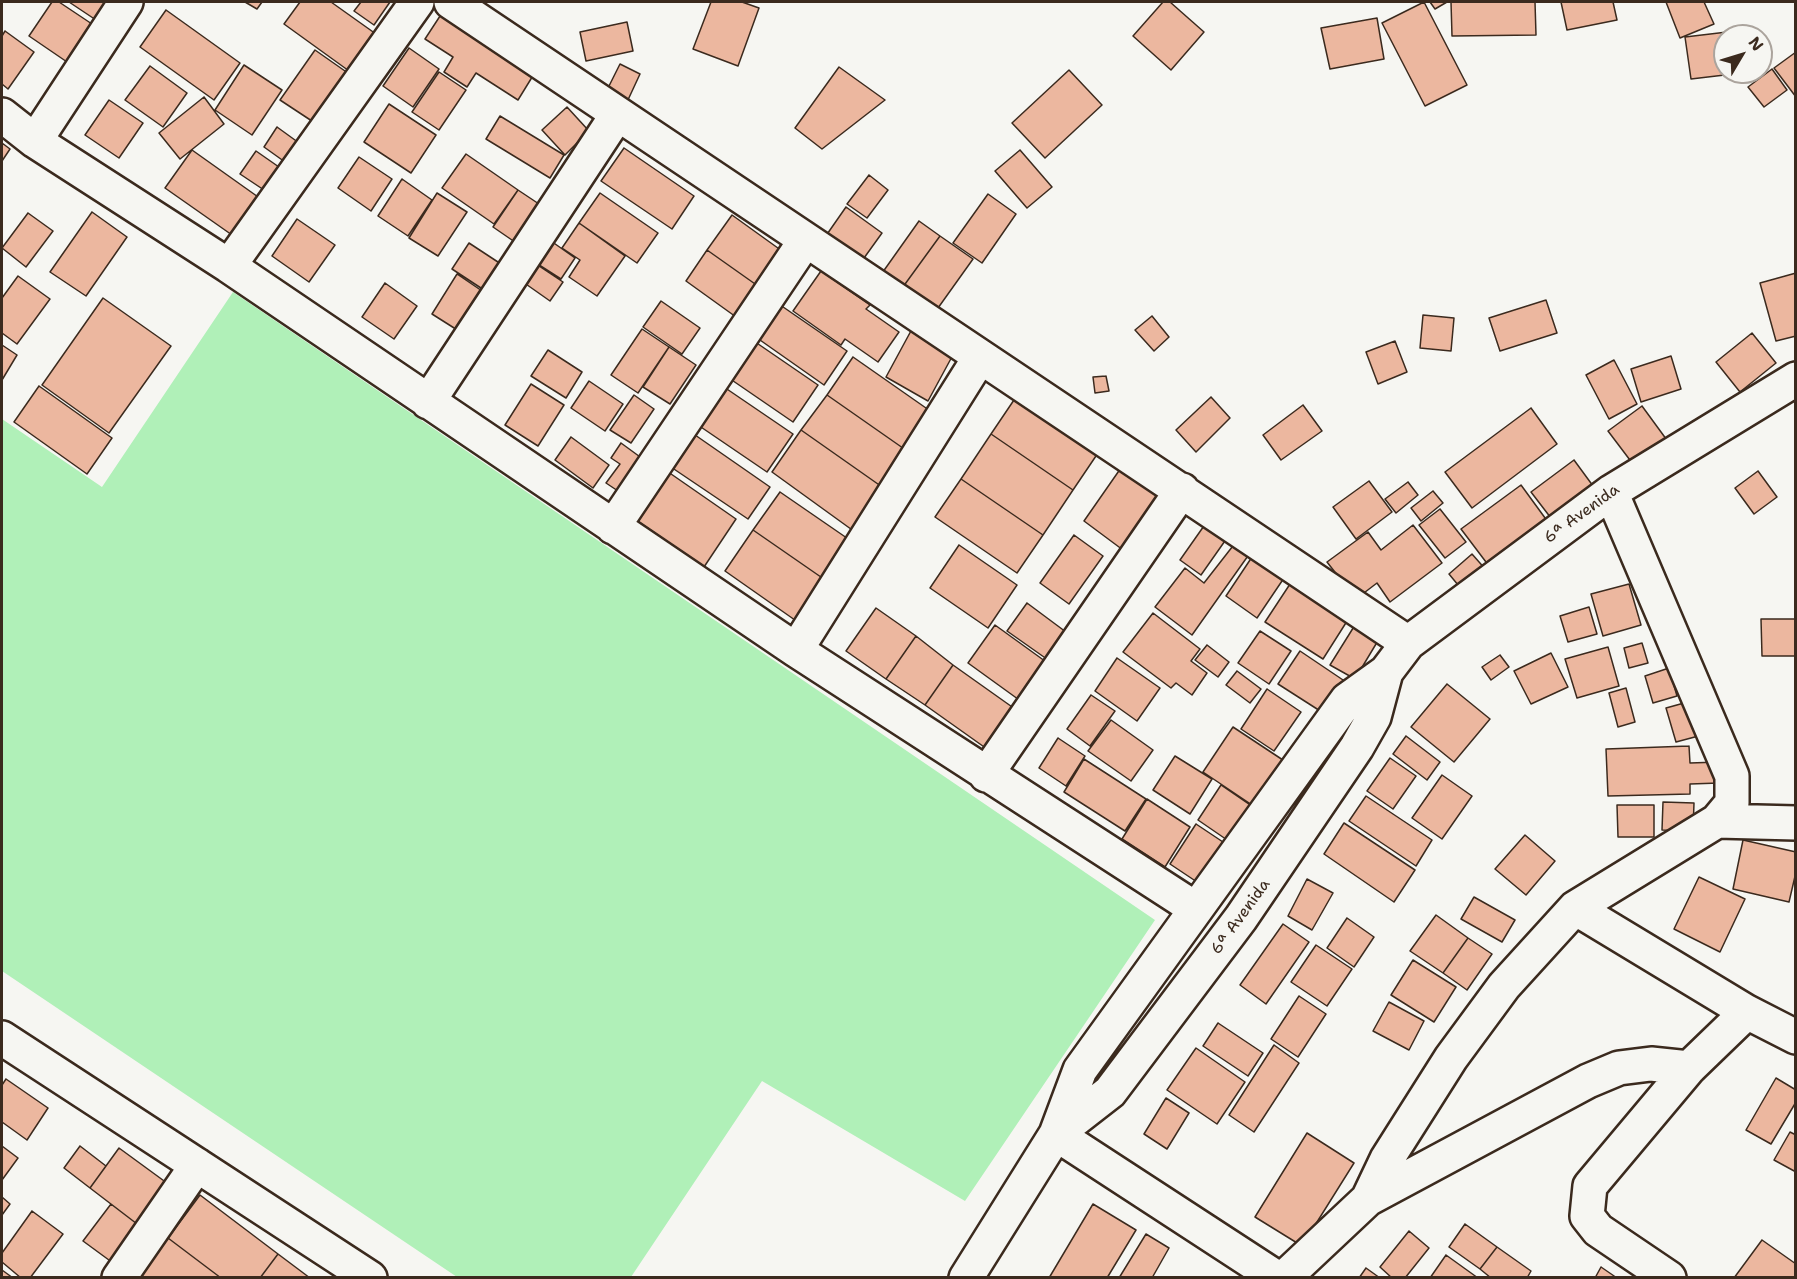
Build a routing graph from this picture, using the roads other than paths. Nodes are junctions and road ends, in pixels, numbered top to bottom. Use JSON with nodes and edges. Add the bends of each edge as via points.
{"nodes":[{"id":1,"x":126,"y":2,"type":"edge"},
{"id":2,"x":417,"y":2,"type":"edge"},
{"id":3,"x":451,"y":2,"type":"edge"},
{"id":4,"x":2,"y":115,"type":"edge"},
{"id":5,"x":617,"y":115,"type":"junction"},
{"id":6,"x":35,"y":141,"type":"junction"},
{"id":7,"x":805,"y":241,"type":"junction"},
{"id":8,"x":230,"y":267,"type":"junction"},
{"id":9,"x":980,"y":357,"type":"junction"},
{"id":10,"x":1796,"y":379,"type":"edge"},
{"id":11,"x":428,"y":402,"type":"junction"},
{"id":12,"x":1182,"y":490,"type":"junction"},
{"id":13,"x":1611,"y":492,"type":"junction"},
{"id":14,"x":613,"y":526,"type":"junction"},
{"id":15,"x":1408,"y":643,"type":"junction"},
{"id":16,"x":796,"y":650,"type":"junction"},
{"id":17,"x":1386,"y":672,"type":"junction"},
{"id":18,"x":986,"y":775,"type":"junction"},
{"id":19,"x":1717,"y":821,"type":"junction"},
{"id":20,"x":1796,"y":823,"type":"edge"},
{"id":21,"x":1575,"y":908,"type":"junction"},
{"id":22,"x":1196,"y":909,"type":"junction"},
{"id":23,"x":1747,"y":1012,"type":"junction"},
{"id":24,"x":1796,"y":1037,"type":"edge"},
{"id":25,"x":2,"y":1038,"type":"edge"},
{"id":26,"x":1689,"y":1068,"type":"junction"},
{"id":27,"x":1056,"y":1134,"type":"junction"},
{"id":28,"x":197,"y":1165,"type":"junction"},
{"id":29,"x":1368,"y":1199,"type":"junction"},
{"id":30,"x":119,"y":1278,"type":"edge"},
{"id":31,"x":370,"y":1278,"type":"edge"},
{"id":32,"x":966,"y":1278,"type":"edge"},
{"id":33,"x":1277,"y":1278,"type":"edge"},
{"id":34,"x":1284,"y":1278,"type":"edge"},
{"id":35,"x":1669,"y":1278,"type":"edge"}],
"edges":[{"from":1,"to":6,"type":"street"},
{"from":2,"to":8,"type":"street"},
{"from":3,"to":5,"type":"street"},
{"from":4,"to":6,"type":"street"},
{"from":5,"to":7,"type":"street"},
{"from":5,"to":11,"type":"street"},
{"from":6,"to":8,"type":"street"},
{"from":7,"to":9,"type":"street"},
{"from":7,"to":14,"type":"street"},
{"from":8,"to":11,"type":"street"},
{"from":9,"to":12,"type":"street"},
{"from":9,"to":16,"type":"street"},
{"from":10,"to":13,"type":"street","name":"6ª Avenida"},
{"from":11,"to":14,"type":"street"},
{"from":12,"to":15,"type":"street"},
{"from":12,"to":18,"type":"street"},
{"from":13,"to":15,"type":"street","name":"6ª Avenida"},
{"from":13,"to":19,"type":"street","via":[[1732,776],[1732,803]]},
{"from":14,"to":16,"type":"street"},
{"from":15,"to":17,"type":"street","name":"6ª Avenida"},
{"from":16,"to":18,"type":"street"},
{"from":17,"to":22,"type":"street","name":"6ª Avenida","via":[[1347,700]]},
{"from":17,"to":27,"type":"street","name":"6ª Avenida","via":[[1374,717],[1357,747],[1241,918],[1110,1092]]},
{"from":18,"to":22,"type":"street"},
{"from":19,"to":20,"type":"street"},
{"from":19,"to":21,"type":"street"},
{"from":21,"to":23,"type":"street"},
{"from":21,"to":29,"type":"street","via":[[1504,986],[1450,1058],[1387,1159]]},
{"from":22,"to":27,"type":"street","name":"6ª Avenida","via":[[1080,1070]]},
{"from":23,"to":24,"type":"street"},
{"from":23,"to":26,"type":"street"},
{"from":25,"to":28,"type":"street"},
{"from":26,"to":29,"type":"street","via":[[1651,1064],[1619,1068]]},
{"from":26,"to":35,"type":"street","via":[[1590,1185],[1587,1202],[1587,1216],[1598,1230]]},
{"from":27,"to":32,"type":"street","name":"6ª Avenida"},
{"from":27,"to":33,"type":"street"},
{"from":28,"to":30,"type":"street"},
{"from":28,"to":31,"type":"street"},
{"from":29,"to":34,"type":"street"}]}
